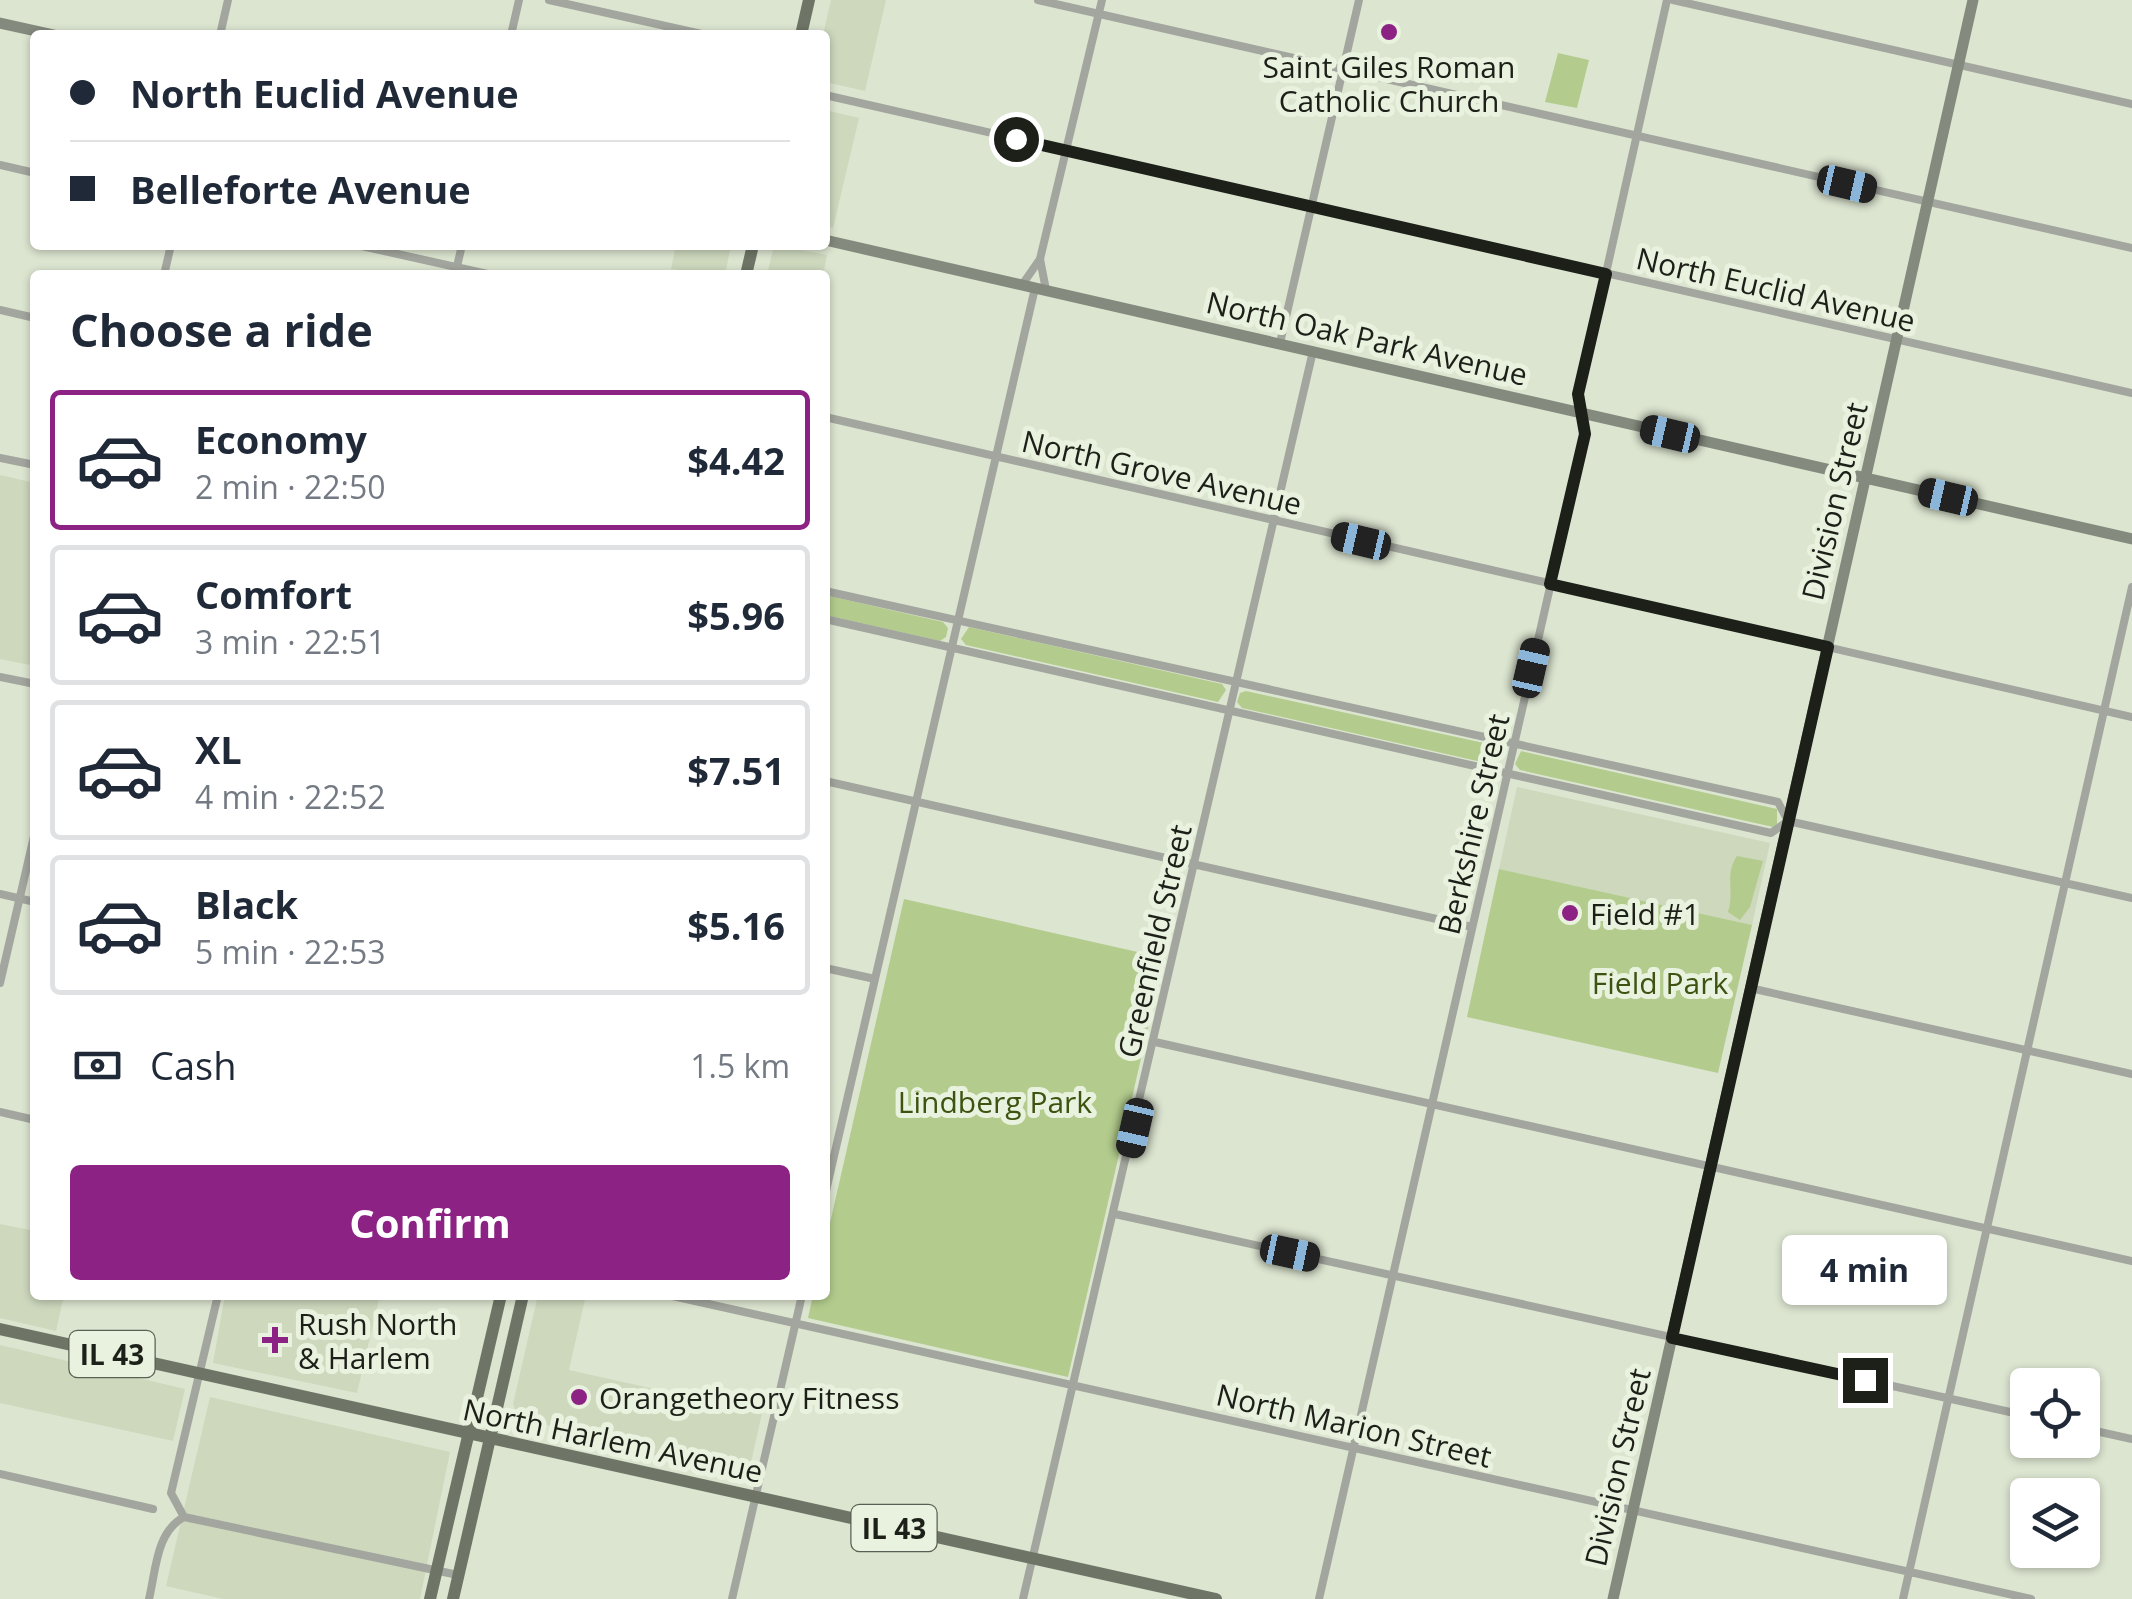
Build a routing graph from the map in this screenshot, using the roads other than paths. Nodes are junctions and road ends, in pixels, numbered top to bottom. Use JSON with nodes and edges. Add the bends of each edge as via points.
{"nodes":[{"id":1,"x":228,"y":0,"type":"edge"},
{"id":2,"x":519,"y":0,"type":"edge"},
{"id":3,"x":549,"y":0,"type":"edge"},
{"id":4,"x":809,"y":0,"type":"edge"},
{"id":5,"x":1038,"y":0,"type":"edge"},
{"id":6,"x":1102,"y":0,"type":"edge"},
{"id":7,"x":1359,"y":0,"type":"edge"},
{"id":8,"x":1670,"y":0,"type":"edge"},
{"id":9,"x":1973,"y":0,"type":"edge"},
{"id":10,"x":1098,"y":14,"type":"junction"},
{"id":11,"x":0,"y":23,"type":"edge"},
{"id":12,"x":32,"y":30,"type":"edge"},
{"id":13,"x":221,"y":30,"type":"edge"},
{"id":14,"x":511,"y":30,"type":"edge"},
{"id":15,"x":684,"y":30,"type":"edge"},
{"id":16,"x":802,"y":30,"type":"edge"},
{"id":17,"x":1958,"y":64,"type":"junction"},
{"id":18,"x":1344,"y":69,"type":"junction"},
{"id":19,"x":830,"y":96,"type":"edge"},
{"id":20,"x":2132,"y":104,"type":"edge"},
{"id":21,"x":1637,"y":136,"type":"junction"},
{"id":22,"x":1066,"y":151,"type":"junction"},
{"id":23,"x":0,"y":165,"type":"edge"},
{"id":24,"x":30,"y":172,"type":"edge"},
{"id":25,"x":1928,"y":202,"type":"junction"},
{"id":26,"x":1312,"y":206,"type":"junction"},
{"id":27,"x":830,"y":241,"type":"edge"},
{"id":28,"x":2132,"y":248,"type":"edge"},
{"id":29,"x":377,"y":250,"type":"edge"},
{"id":30,"x":1040,"y":259,"type":"junction"},
{"id":31,"x":452,"y":270,"type":"edge"},
{"id":32,"x":1606,"y":274,"type":"junction"},
{"id":33,"x":1034,"y":288,"type":"junction"},
{"id":34,"x":0,"y":310,"type":"edge"},
{"id":35,"x":30,"y":317,"type":"edge"},
{"id":36,"x":1896,"y":340,"type":"junction"},
{"id":37,"x":1280,"y":343,"type":"junction"},
{"id":38,"x":1312,"y":351,"type":"junction"},
{"id":39,"x":2132,"y":393,"type":"edge"},
{"id":40,"x":1582,"y":413,"type":"junction"},
{"id":41,"x":830,"y":418,"type":"edge"},
{"id":42,"x":996,"y":457,"type":"junction"},
{"id":43,"x":0,"y":458,"type":"edge"},
{"id":44,"x":30,"y":465,"type":"edge"},
{"id":45,"x":1865,"y":478,"type":"junction"},
{"id":46,"x":1273,"y":520,"type":"junction"},
{"id":47,"x":2132,"y":539,"type":"edge"},
{"id":48,"x":1550,"y":584,"type":"junction"},
{"id":49,"x":2132,"y":587,"type":"edge"},
{"id":50,"x":830,"y":591,"type":"edge"},
{"id":51,"x":830,"y":620,"type":"edge"},
{"id":52,"x":958,"y":620,"type":"junction"},
{"id":53,"x":1828,"y":647,"type":"junction"},
{"id":54,"x":952,"y":648,"type":"junction"},
{"id":55,"x":0,"y":676,"type":"edge"},
{"id":56,"x":1236,"y":682,"type":"junction"},
{"id":57,"x":30,"y":683,"type":"edge"},
{"id":58,"x":1230,"y":710,"type":"junction"},
{"id":59,"x":2104,"y":711,"type":"junction"},
{"id":60,"x":2132,"y":717,"type":"edge"},
{"id":61,"x":1514,"y":743,"type":"junction"},
{"id":62,"x":1508,"y":772,"type":"junction"},
{"id":63,"x":830,"y":782,"type":"edge"},
{"id":64,"x":916,"y":802,"type":"junction"},
{"id":65,"x":1788,"y":821,"type":"junction"},
{"id":66,"x":30,"y":854,"type":"edge"},
{"id":67,"x":1194,"y":864,"type":"junction"},
{"id":68,"x":2065,"y":883,"type":"junction"},
{"id":69,"x":0,"y":894,"type":"edge"},
{"id":70,"x":20,"y":898,"type":"junction"},
{"id":71,"x":2132,"y":898,"type":"edge"},
{"id":72,"x":30,"y":901,"type":"edge"},
{"id":73,"x":1472,"y":927,"type":"junction"},
{"id":74,"x":830,"y":969,"type":"edge"},
{"id":75,"x":875,"y":979,"type":"junction"},
{"id":76,"x":0,"y":983,"type":"edge"},
{"id":77,"x":1750,"y":988,"type":"junction"},
{"id":78,"x":1155,"y":1042,"type":"junction"},
{"id":79,"x":2027,"y":1050,"type":"junction"},
{"id":80,"x":2132,"y":1074,"type":"edge"},
{"id":81,"x":1432,"y":1104,"type":"junction"},
{"id":82,"x":0,"y":1112,"type":"edge"},
{"id":83,"x":30,"y":1119,"type":"edge"},
{"id":84,"x":830,"y":1151,"type":"edge"},
{"id":85,"x":1710,"y":1166,"type":"junction"},
{"id":86,"x":1115,"y":1214,"type":"junction"},
{"id":87,"x":1987,"y":1228,"type":"junction"},
{"id":88,"x":2132,"y":1261,"type":"edge"},
{"id":89,"x":1392,"y":1276,"type":"junction"},
{"id":90,"x":217,"y":1300,"type":"edge"},
{"id":91,"x":500,"y":1300,"type":"edge"},
{"id":92,"x":522,"y":1300,"type":"edge"},
{"id":93,"x":690,"y":1300,"type":"edge"},
{"id":94,"x":801,"y":1300,"type":"edge"},
{"id":95,"x":795,"y":1324,"type":"junction"},
{"id":96,"x":0,"y":1329,"type":"edge"},
{"id":97,"x":1672,"y":1338,"type":"junction"},
{"id":98,"x":200,"y":1374,"type":"junction"},
{"id":99,"x":1075,"y":1386,"type":"junction"},
{"id":100,"x":1948,"y":1399,"type":"junction"},
{"id":101,"x":2010,"y":1412,"type":"edge"},
{"id":102,"x":2100,"y":1432,"type":"edge"},
{"id":103,"x":469,"y":1434,"type":"junction"},
{"id":104,"x":493,"y":1439,"type":"junction"},
{"id":105,"x":2132,"y":1439,"type":"edge"},
{"id":106,"x":1353,"y":1448,"type":"junction"},
{"id":107,"x":0,"y":1474,"type":"edge"},
{"id":108,"x":755,"y":1497,"type":"junction"},
{"id":109,"x":153,"y":1509,"type":"dead end"},
{"id":110,"x":1633,"y":1510,"type":"junction"},
{"id":111,"x":184,"y":1517,"type":"junction"},
{"id":112,"x":1034,"y":1559,"type":"junction"},
{"id":113,"x":436,"y":1571,"type":"junction"},
{"id":114,"x":1909,"y":1572,"type":"junction"},
{"id":115,"x":459,"y":1576,"type":"junction"},
{"id":116,"x":149,"y":1599,"type":"edge"},
{"id":117,"x":430,"y":1599,"type":"edge"},
{"id":118,"x":453,"y":1599,"type":"edge"},
{"id":119,"x":732,"y":1599,"type":"edge"},
{"id":120,"x":1022,"y":1599,"type":"edge"},
{"id":121,"x":1216,"y":1599,"type":"edge"},
{"id":122,"x":1319,"y":1599,"type":"edge"},
{"id":123,"x":1612,"y":1599,"type":"edge"},
{"id":124,"x":1903,"y":1599,"type":"edge"},
{"id":125,"x":2032,"y":1599,"type":"edge"}],
"edges":[{"from":1,"to":13,"type":"street"},
{"from":2,"to":14,"type":"street"},
{"from":3,"to":15,"type":"street"},
{"from":4,"to":16,"type":"main road"},
{"from":5,"to":10,"type":"street"},
{"from":6,"to":10,"type":"street"},
{"from":7,"to":18,"type":"street"},
{"from":8,"to":17,"type":"street"},
{"from":8,"to":21,"type":"street","name":"Berkshire Street"},
{"from":9,"to":17,"type":"street","name":"Division Street"},
{"from":10,"to":18,"type":"street"},
{"from":10,"to":22,"type":"street"},
{"from":11,"to":12,"type":"street"},
{"from":17,"to":20,"type":"street"},
{"from":17,"to":25,"type":"street","name":"Division Street"},
{"from":18,"to":21,"type":"street"},
{"from":18,"to":26,"type":"street"},
{"from":19,"to":22,"type":"street","name":"North Euclid Avenue"},
{"from":21,"to":25,"type":"street"},
{"from":21,"to":32,"type":"street","name":"Berkshire Street"},
{"from":22,"to":26,"type":"street","name":"North Euclid Avenue"},
{"from":22,"to":30,"type":"street"},
{"from":23,"to":24,"type":"street"},
{"from":25,"to":28,"type":"street"},
{"from":25,"to":36,"type":"street","name":"Division Street"},
{"from":26,"to":32,"type":"street","name":"North Euclid Avenue"},
{"from":26,"to":37,"type":"street"},
{"from":27,"to":33,"type":"street","name":"North Oak Park Avenue"},
{"from":29,"to":31,"type":"street"},
{"from":30,"to":33,"type":"street"},
{"from":30,"to":33,"type":"street"},
{"from":32,"to":36,"type":"street","name":"North Euclid Avenue"},
{"from":32,"to":40,"type":"street","name":"Berkshire Street","via":[[1578,394]]},
{"from":33,"to":37,"type":"street","name":"North Oak Park Avenue"},
{"from":33,"to":42,"type":"street"},
{"from":34,"to":35,"type":"street"},
{"from":36,"to":39,"type":"street","name":"North Euclid Avenue"},
{"from":36,"to":45,"type":"street","name":"Division Street"},
{"from":37,"to":38,"type":"street","name":"North Oak Park Avenue"},
{"from":38,"to":40,"type":"street","name":"North Oak Park Avenue"},
{"from":38,"to":46,"type":"street","name":"Greenfield Street"},
{"from":40,"to":45,"type":"street","name":"North Oak Park Avenue"},
{"from":40,"to":48,"type":"street","name":"Berkshire Street","via":[[1585,434]]},
{"from":41,"to":42,"type":"street","name":"North Grove Avenue"},
{"from":42,"to":46,"type":"street","name":"North Grove Avenue"},
{"from":42,"to":52,"type":"street"},
{"from":43,"to":44,"type":"street"},
{"from":45,"to":47,"type":"street","name":"North Oak Park Avenue"},
{"from":45,"to":53,"type":"street","name":"Division Street"},
{"from":46,"to":48,"type":"street","name":"North Grove Avenue"},
{"from":46,"to":56,"type":"street","name":"Greenfield Street"},
{"from":48,"to":53,"type":"street","name":"North Grove Avenue"},
{"from":48,"to":61,"type":"street","name":"Berkshire Street"},
{"from":49,"to":59,"type":"street"},
{"from":50,"to":52,"type":"street"},
{"from":51,"to":54,"type":"street"},
{"from":52,"to":54,"type":"street"},
{"from":52,"to":56,"type":"street"},
{"from":53,"to":59,"type":"street","name":"North Grove Avenue"},
{"from":53,"to":65,"type":"street","name":"Division Street"},
{"from":54,"to":58,"type":"street"},
{"from":54,"to":64,"type":"street"},
{"from":55,"to":57,"type":"street"},
{"from":56,"to":58,"type":"street","name":"Greenfield Street"},
{"from":56,"to":61,"type":"street"},
{"from":58,"to":62,"type":"street"},
{"from":58,"to":67,"type":"street","name":"Greenfield Street"},
{"from":59,"to":60,"type":"street","name":"North Grove Avenue"},
{"from":59,"to":68,"type":"street"},
{"from":61,"to":62,"type":"street","name":"Berkshire Street"},
{"from":61,"to":65,"type":"street","via":[[1779,802]]},
{"from":62,"to":65,"type":"street","via":[[1773,833]]},
{"from":62,"to":73,"type":"street","name":"Berkshire Street"},
{"from":63,"to":64,"type":"street"},
{"from":64,"to":67,"type":"street"},
{"from":64,"to":75,"type":"street"},
{"from":65,"to":68,"type":"street"},
{"from":65,"to":77,"type":"street","name":"Division Street"},
{"from":66,"to":70,"type":"street"},
{"from":67,"to":73,"type":"street"},
{"from":67,"to":78,"type":"street","name":"Greenfield Street"},
{"from":68,"to":71,"type":"street"},
{"from":68,"to":79,"type":"street"},
{"from":69,"to":70,"type":"street"},
{"from":70,"to":72,"type":"street"},
{"from":70,"to":76,"type":"street"},
{"from":73,"to":81,"type":"street","name":"Berkshire Street"},
{"from":74,"to":75,"type":"street"},
{"from":75,"to":84,"type":"street"},
{"from":77,"to":79,"type":"street"},
{"from":77,"to":85,"type":"street","name":"Division Street"},
{"from":78,"to":81,"type":"street"},
{"from":78,"to":86,"type":"street","name":"Greenfield Street"},
{"from":79,"to":80,"type":"street"},
{"from":79,"to":87,"type":"street"},
{"from":81,"to":85,"type":"street"},
{"from":81,"to":89,"type":"street","name":"Berkshire Street"},
{"from":82,"to":83,"type":"street"},
{"from":85,"to":87,"type":"street"},
{"from":85,"to":97,"type":"street","name":"Division Street"},
{"from":86,"to":89,"type":"street"},
{"from":86,"to":99,"type":"street","name":"Greenfield Street"},
{"from":87,"to":88,"type":"street"},
{"from":87,"to":100,"type":"street"},
{"from":89,"to":97,"type":"street"},
{"from":89,"to":106,"type":"street","name":"Berkshire Street"},
{"from":90,"to":98,"type":"street"},
{"from":91,"to":103,"type":"main road"},
{"from":92,"to":104,"type":"main road"},
{"from":93,"to":95,"type":"street","name":"North Marion Street"},
{"from":94,"to":95,"type":"street"},
{"from":95,"to":99,"type":"street","name":"North Marion Street"},
{"from":95,"to":108,"type":"street"},
{"from":96,"to":98,"type":"main road","name":"North Harlem Avenue","number":"IL 43"},
{"from":97,"to":100,"type":"street"},
{"from":97,"to":110,"type":"street","name":"Division Street"},
{"from":98,"to":103,"type":"main road","name":"North Harlem Avenue","number":"IL 43"},
{"from":98,"to":111,"type":"street","via":[[171,1493]]},
{"from":99,"to":106,"type":"street","name":"North Marion Street"},
{"from":99,"to":112,"type":"street","name":"Greenfield Street"},
{"from":100,"to":101,"type":"street"},
{"from":100,"to":114,"type":"street"},
{"from":102,"to":105,"type":"street"},
{"from":103,"to":104,"type":"main road","name":"North Harlem Avenue","number":"IL 43"},
{"from":103,"to":113,"type":"main road"},
{"from":104,"to":108,"type":"main road","name":"North Harlem Avenue","number":"IL 43"},
{"from":104,"to":115,"type":"main road"},
{"from":106,"to":110,"type":"street","name":"North Marion Street"},
{"from":106,"to":122,"type":"street","name":"Berkshire Street"},
{"from":107,"to":109,"type":"street"},
{"from":108,"to":112,"type":"main road","name":"North Harlem Avenue","number":"IL 43"},
{"from":108,"to":119,"type":"street"},
{"from":110,"to":114,"type":"street","name":"North Marion Street"},
{"from":110,"to":123,"type":"street","name":"Division Street"},
{"from":111,"to":113,"type":"street"},
{"from":111,"to":116,"type":"street","via":[[164,1534]]},
{"from":112,"to":120,"type":"street","name":"Greenfield Street"},
{"from":112,"to":121,"type":"main road","name":"North Harlem Avenue","number":"IL 43"},
{"from":113,"to":115,"type":"street"},
{"from":113,"to":117,"type":"main road"},
{"from":114,"to":124,"type":"street"},
{"from":114,"to":125,"type":"street","name":"North Marion Street"},
{"from":115,"to":118,"type":"main road"}]}
